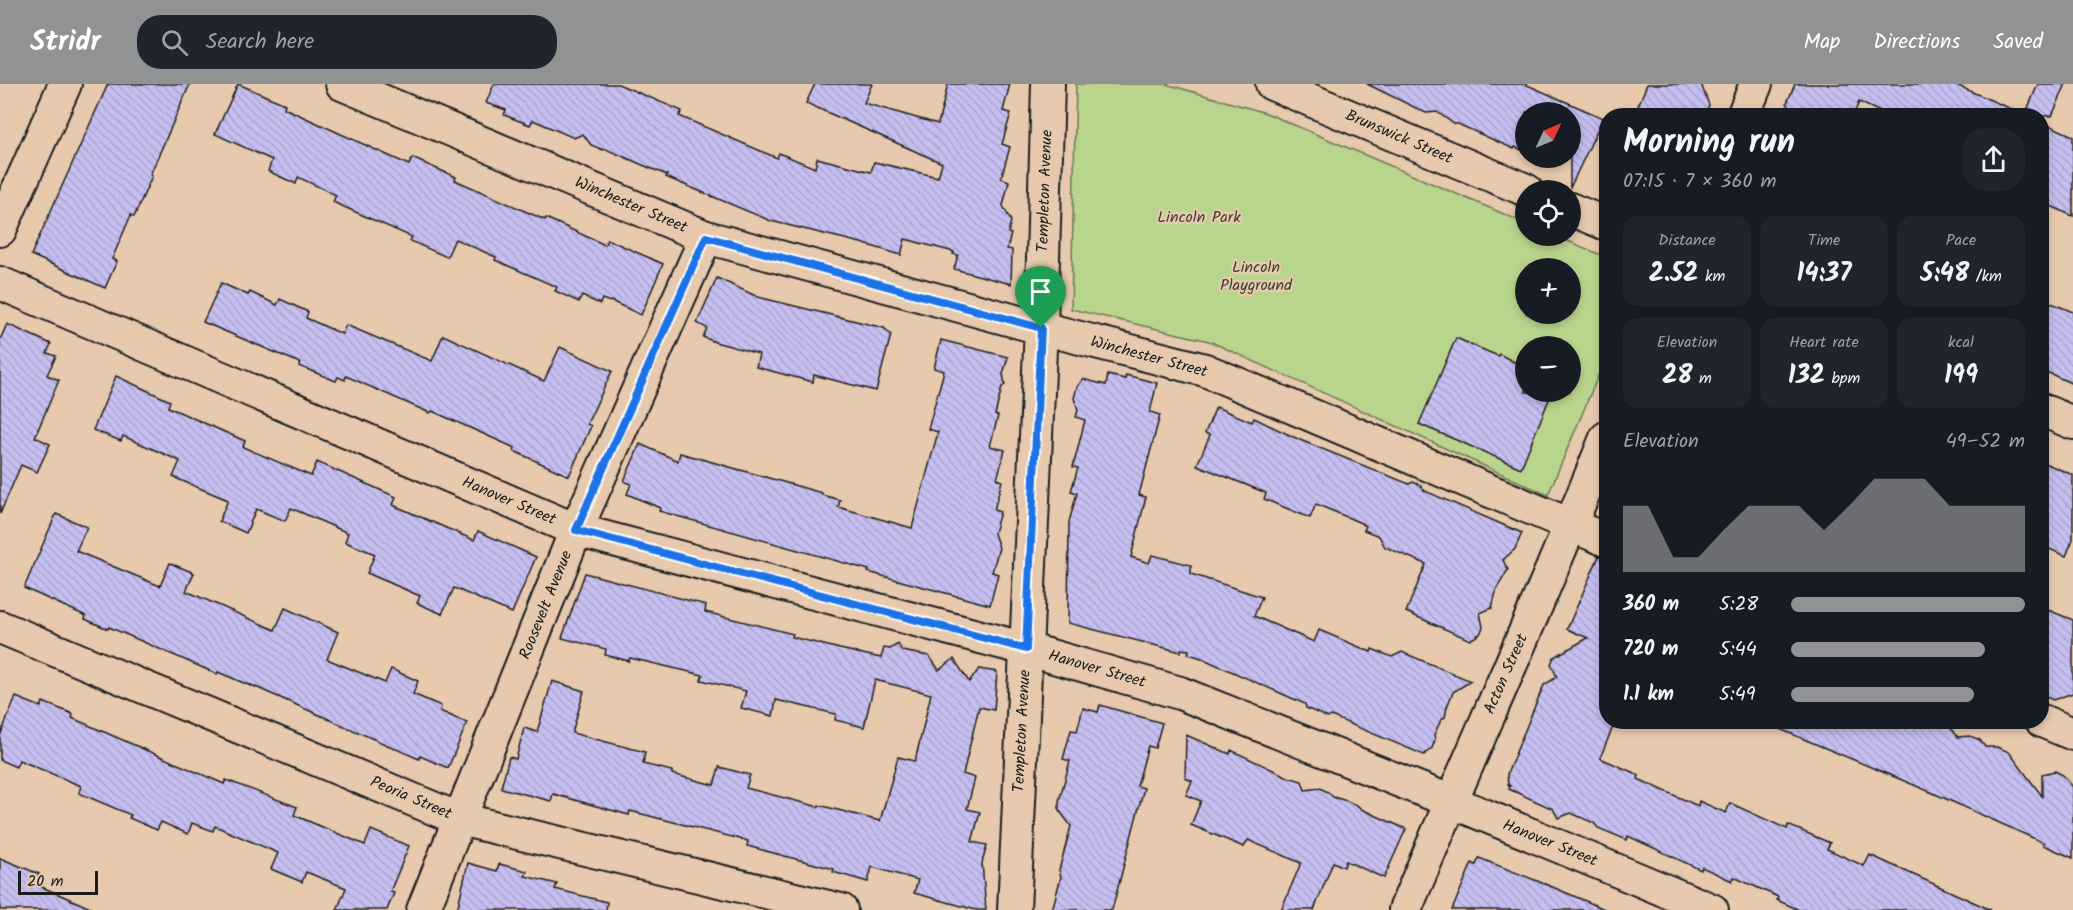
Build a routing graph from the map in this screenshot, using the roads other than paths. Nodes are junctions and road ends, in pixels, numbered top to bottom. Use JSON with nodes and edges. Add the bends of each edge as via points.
{"nodes":[{"id":1,"x":64,"y":84,"type":"edge"},
{"id":2,"x":342,"y":84,"type":"edge"},
{"id":3,"x":1048,"y":84,"type":"edge"},
{"id":4,"x":1272,"y":84,"type":"edge"},
{"id":5,"x":1756,"y":84,"type":"edge"},
{"id":6,"x":1746,"y":108,"type":"edge"},
{"id":7,"x":1515,"y":185,"type":"edge"},
{"id":8,"x":1581,"y":214,"type":"edge"},
{"id":9,"x":1599,"y":221,"type":"edge"},
{"id":10,"x":0,"y":230,"type":"edge"},
{"id":11,"x":706,"y":237,"type":"junction"},
{"id":12,"x":0,"y":283,"type":"edge"},
{"id":13,"x":1041,"y":328,"type":"junction"},
{"id":14,"x":2049,"y":413,"type":"edge"},
{"id":15,"x":2073,"y":423,"type":"edge"},
{"id":16,"x":1599,"y":456,"type":"edge"},
{"id":17,"x":1572,"y":525,"type":"junction"},
{"id":18,"x":576,"y":530,"type":"junction"},
{"id":19,"x":1599,"y":537,"type":"edge"},
{"id":20,"x":0,"y":627,"type":"edge"},
{"id":21,"x":1026,"y":649,"type":"junction"},
{"id":22,"x":2049,"y":724,"type":"edge"},
{"id":23,"x":2073,"y":734,"type":"edge"},
{"id":24,"x":1450,"y":801,"type":"junction"},
{"id":25,"x":459,"y":819,"type":"junction"},
{"id":26,"x":423,"y":910,"type":"edge"},
{"id":27,"x":841,"y":910,"type":"edge"},
{"id":28,"x":1014,"y":910,"type":"edge"},
{"id":29,"x":1405,"y":910,"type":"edge"},
{"id":30,"x":1712,"y":910,"type":"edge"}],
"edges":[{"from":1,"to":10,"type":"street"},
{"from":2,"to":11,"type":"street","name":"Winchester Street"},
{"from":3,"to":13,"type":"street","name":"Templeton Avenue"},
{"from":4,"to":7,"type":"street","name":"Brunswick Street"},
{"from":5,"to":6,"type":"street"},
{"from":8,"to":9,"type":"street"},
{"from":11,"to":13,"type":"street","name":"Winchester Street"},
{"from":11,"to":18,"type":"street","name":"Roosevelt Avenue"},
{"from":12,"to":18,"type":"street","name":"Hanover Street"},
{"from":13,"to":17,"type":"street","name":"Winchester Street","via":[[1205,370]]},
{"from":13,"to":21,"type":"street","name":"Templeton Avenue"},
{"from":14,"to":15,"type":"street"},
{"from":16,"to":17,"type":"street","name":"Acton Street"},
{"from":17,"to":19,"type":"street","name":"Winchester Street"},
{"from":17,"to":24,"type":"street","name":"Acton Street"},
{"from":18,"to":21,"type":"street","name":"Hanover Street"},
{"from":18,"to":25,"type":"street","name":"Roosevelt Avenue"},
{"from":20,"to":25,"type":"street","name":"Peoria Street"},
{"from":21,"to":24,"type":"street","name":"Hanover Street","via":[[1180,693]]},
{"from":21,"to":28,"type":"street","name":"Templeton Avenue"},
{"from":22,"to":23,"type":"street"},
{"from":24,"to":29,"type":"street","name":"Acton Street"},
{"from":24,"to":30,"type":"street","name":"Hanover Street"},
{"from":25,"to":26,"type":"street","name":"Roosevelt Avenue"},
{"from":25,"to":27,"type":"street","name":"Peoria Street"}]}
